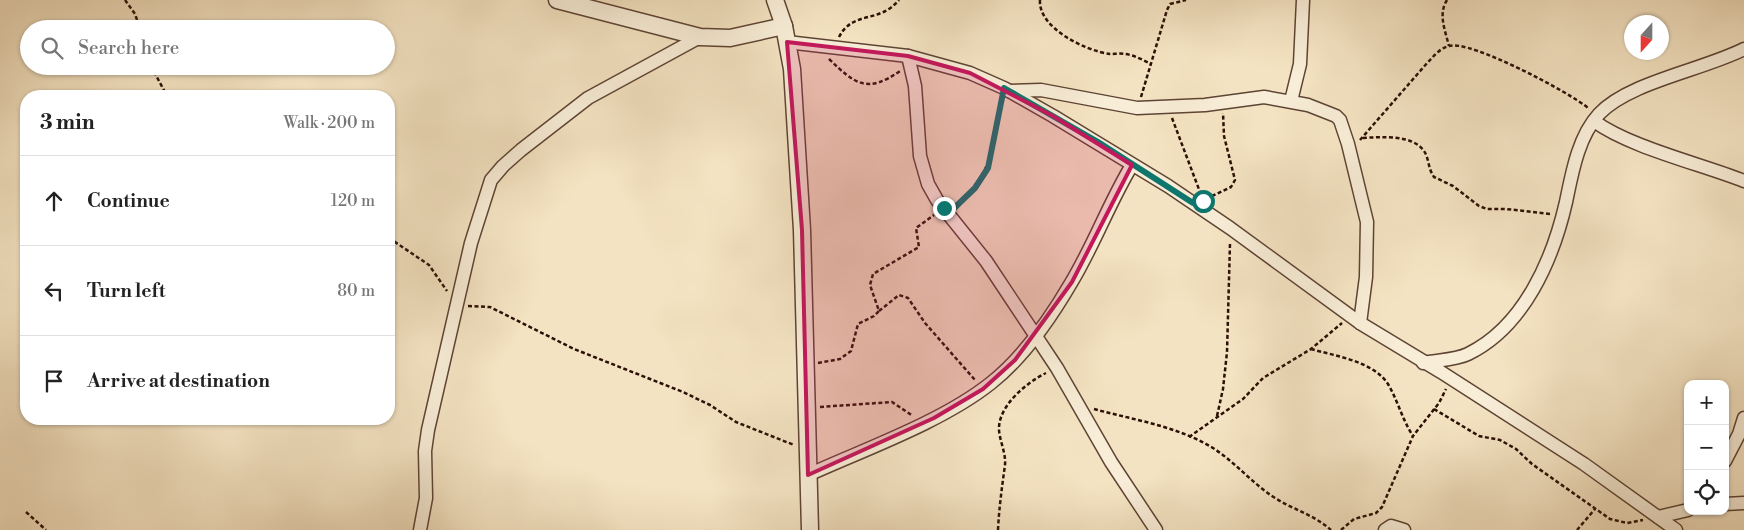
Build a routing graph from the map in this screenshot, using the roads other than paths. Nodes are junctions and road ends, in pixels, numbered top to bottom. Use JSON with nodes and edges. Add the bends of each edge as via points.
{"nodes":[{"id":1,"x":556,"y":0,"type":"edge"},
{"id":2,"x":775,"y":0,"type":"edge"},
{"id":3,"x":1303,"y":0,"type":"edge"},
{"id":4,"x":785,"y":34,"type":"junction"},
{"id":5,"x":700,"y":37,"type":"junction"},
{"id":6,"x":1744,"y":49,"type":"edge"},
{"id":7,"x":909,"y":60,"type":"junction"},
{"id":8,"x":1007,"y":90,"type":"junction"},
{"id":9,"x":1291,"y":101,"type":"junction"},
{"id":10,"x":1595,"y":120,"type":"junction"},
{"id":11,"x":1132,"y":165,"type":"junction"},
{"id":12,"x":1744,"y":181,"type":"edge"},
{"id":13,"x":1355,"y":319,"type":"junction"},
{"id":14,"x":1035,"y":337,"type":"junction"},
{"id":15,"x":1423,"y":363,"type":"junction"},
{"id":16,"x":1744,"y":418,"type":"edge"},
{"id":17,"x":1729,"y":452,"type":"edge"},
{"id":18,"x":808,"y":475,"type":"junction"},
{"id":19,"x":1744,"y":503,"type":"edge"},
{"id":20,"x":1729,"y":504,"type":"edge"},
{"id":21,"x":1684,"y":511,"type":"edge"},
{"id":22,"x":1656,"y":515,"type":"junction"},
{"id":23,"x":420,"y":530,"type":"edge"},
{"id":24,"x":810,"y":530,"type":"edge"},
{"id":25,"x":1156,"y":530,"type":"edge"},
{"id":26,"x":1385,"y":530,"type":"edge"},
{"id":27,"x":1404,"y":530,"type":"edge"},
{"id":28,"x":1676,"y":530,"type":"edge"}],
"edges":[{"from":1,"to":5,"type":"street"},
{"from":2,"to":4,"type":"street"},
{"from":3,"to":9,"type":"street","via":[[1300,64]]},
{"from":4,"to":5,"type":"street"},
{"from":4,"to":7,"type":"street","via":[[813,44]]},
{"from":4,"to":18,"type":"street","via":[[792,69],[802,230]]},
{"from":5,"to":23,"type":"street","via":[[588,98],[503,166],[491,180],[456,305],[426,441],[426,498]]},
{"from":6,"to":10,"type":"street","via":[[1617,100]]},
{"from":7,"to":8,"type":"street","via":[[970,73]]},
{"from":7,"to":14,"type":"street","via":[[917,101],[920,156],[928,184],[986,262]]},
{"from":8,"to":9,"type":"street","via":[[1041,90],[1137,108],[1264,97]]},
{"from":8,"to":11,"type":"street"},
{"from":9,"to":13,"type":"street","via":[[1336,116],[1344,129],[1365,207],[1368,238]]},
{"from":10,"to":12,"type":"street","via":[[1645,146]]},
{"from":10,"to":15,"type":"street","via":[[1573,167],[1554,245],[1541,275],[1521,306],[1500,332],[1466,356]]},
{"from":11,"to":13,"type":"street","via":[[1230,228]]},
{"from":11,"to":14,"type":"street","via":[[1108,206],[1072,282]]},
{"from":13,"to":15,"type":"street"},
{"from":14,"to":18,"type":"street","via":[[982,389],[925,422]]},
{"from":14,"to":25,"type":"street","via":[[1058,368],[1111,462]]},
{"from":15,"to":22,"type":"street","via":[[1584,464]]},
{"from":16,"to":17,"type":"street"},
{"from":18,"to":24,"type":"street"},
{"from":19,"to":20,"type":"street"},
{"from":21,"to":22,"type":"street"},
{"from":22,"to":28,"type":"street"},
{"from":26,"to":27,"type":"street","via":[[1391,526]]}]}
